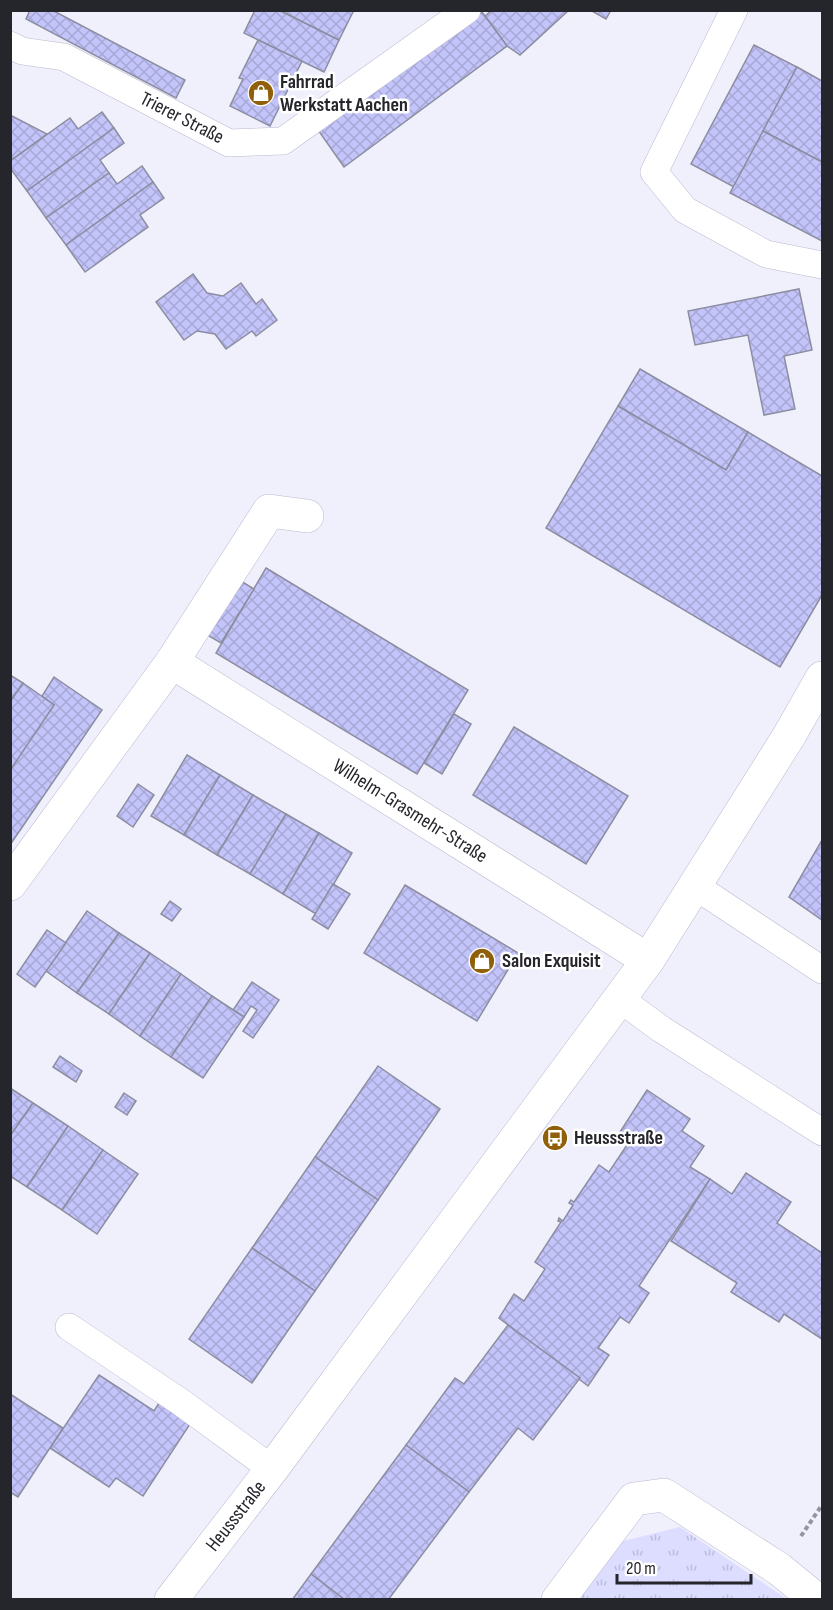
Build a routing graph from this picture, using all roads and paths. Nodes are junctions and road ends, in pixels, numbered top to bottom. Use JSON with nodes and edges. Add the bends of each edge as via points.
{"nodes":[{"id":1,"x":467,"y":10,"type":"edge"},
{"id":2,"x":734,"y":10,"type":"edge"},
{"id":3,"x":10,"y":45,"type":"edge"},
{"id":4,"x":822,"y":265,"type":"edge"},
{"id":5,"x":307,"y":516,"type":"dead end"},
{"id":6,"x":172,"y":662,"type":"junction"},
{"id":7,"x":822,"y":678,"type":"edge"},
{"id":8,"x":10,"y":884,"type":"edge"},
{"id":9,"x":695,"y":886,"type":"junction"},
{"id":10,"x":648,"y":960,"type":"junction"},
{"id":11,"x":822,"y":970,"type":"edge"},
{"id":12,"x":620,"y":999,"type":"junction"},
{"id":13,"x":822,"y":1132,"type":"edge"},
{"id":14,"x":69,"y":1327,"type":"dead end"},
{"id":15,"x":272,"y":1469,"type":"junction"},
{"id":16,"x":171,"y":1599,"type":"edge"},
{"id":17,"x":558,"y":1599,"type":"edge"},
{"id":18,"x":817,"y":1599,"type":"edge"}],
"edges":[{"from":1,"to":3,"type":"lane","name":"Trierer Straße","via":[[283,141],[229,143],[64,57],[22,51]]},
{"from":2,"to":4,"type":"lane","via":[[654,172],[685,210],[765,254]]},
{"from":5,"to":6,"type":"street","via":[[269,511]]},
{"from":6,"to":8,"type":"street"},
{"from":6,"to":10,"type":"street","name":"Wilhelm-Grasmehr-Straße"},
{"from":7,"to":9,"type":"street","name":"Heussstraße"},
{"from":9,"to":10,"type":"street","name":"Heussstraße"},
{"from":9,"to":11,"type":"lane"},
{"from":10,"to":12,"type":"street","name":"Heussstraße"},
{"from":12,"to":13,"type":"lane"},
{"from":12,"to":15,"type":"street","name":"Heussstraße"},
{"from":14,"to":15,"type":"lane"},
{"from":15,"to":16,"type":"street","name":"Heussstraße"},
{"from":17,"to":18,"type":"street","via":[[634,1499],[664,1495],[779,1569]]}]}
